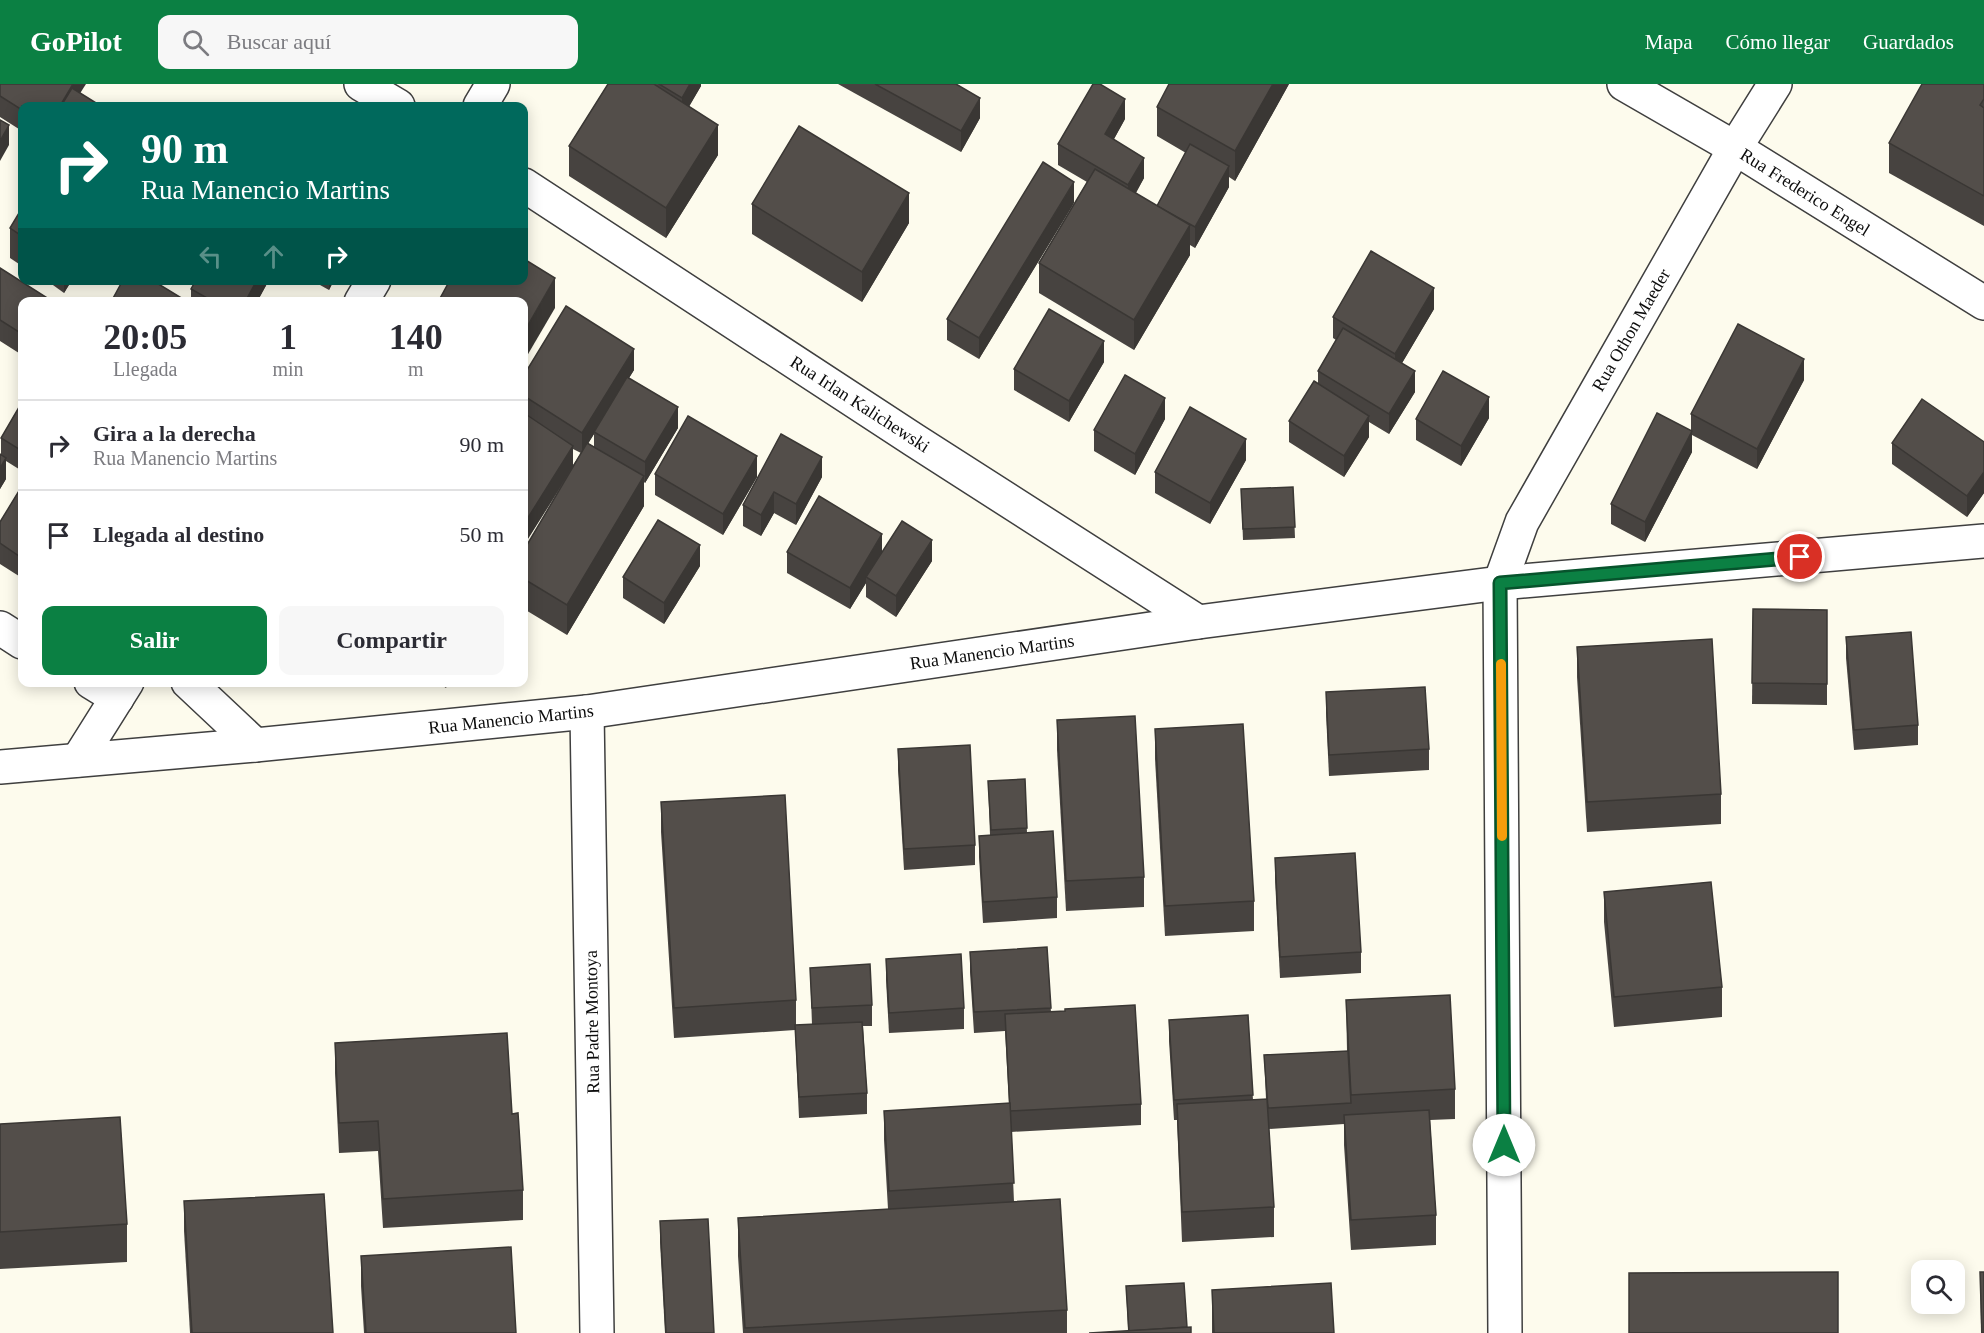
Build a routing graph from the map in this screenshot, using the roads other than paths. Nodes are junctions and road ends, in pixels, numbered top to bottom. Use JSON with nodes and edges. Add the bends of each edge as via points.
{"nodes":[{"id":1,"x":361,"y":84,"type":"edge"},
{"id":2,"x":493,"y":84,"type":"edge"},
{"id":3,"x":1624,"y":84,"type":"edge"},
{"id":4,"x":1775,"y":84,"type":"edge"},
{"id":5,"x":391,"y":102,"type":"edge"},
{"id":6,"x":482,"y":102,"type":"edge"},
{"id":7,"x":1735,"y":148,"type":"junction"},
{"id":8,"x":528,"y":188,"type":"edge"},
{"id":9,"x":1984,"y":303,"type":"edge"},
{"id":10,"x":1984,"y":541,"type":"edge"},
{"id":11,"x":1500,"y":583,"type":"junction"},
{"id":12,"x":1198,"y":622,"type":"junction"},
{"id":13,"x":0,"y":628,"type":"edge"},
{"id":14,"x":18,"y":639,"type":"edge"},
{"id":15,"x":193,"y":687,"type":"edge"},
{"id":16,"x":112,"y":688,"type":"edge"},
{"id":17,"x":587,"y":712,"type":"junction"},
{"id":18,"x":255,"y":745,"type":"junction"},
{"id":19,"x":78,"y":760,"type":"junction"},
{"id":20,"x":0,"y":767,"type":"edge"},
{"id":21,"x":597,"y":1333,"type":"edge"},
{"id":22,"x":1505,"y":1333,"type":"edge"}],
"edges":[{"from":1,"to":5,"type":"street"},
{"from":2,"to":6,"type":"street"},
{"from":3,"to":7,"type":"street","name":"Rua Frederico Engel"},
{"from":4,"to":7,"type":"street","name":"Rua Othon Maeder"},
{"from":7,"to":9,"type":"street","name":"Rua Frederico Engel"},
{"from":7,"to":11,"type":"street","name":"Rua Othon Maeder","via":[[1522,522]]},
{"from":8,"to":12,"type":"street","name":"Rua Irlan Kalichewski"},
{"from":10,"to":11,"type":"street","name":"Rua Manencio Martins"},
{"from":11,"to":12,"type":"street","name":"Rua Manencio Martins"},
{"from":11,"to":22,"type":"street"},
{"from":12,"to":17,"type":"street","name":"Rua Manencio Martins"},
{"from":13,"to":14,"type":"street"},
{"from":15,"to":18,"type":"street"},
{"from":16,"to":19,"type":"street"},
{"from":17,"to":18,"type":"street","name":"Rua Manencio Martins"},
{"from":17,"to":21,"type":"street","name":"Rua Padre Montoya"},
{"from":18,"to":19,"type":"street","name":"Rua Manencio Martins"},
{"from":19,"to":20,"type":"street","name":"Rua Manencio Martins"}]}
